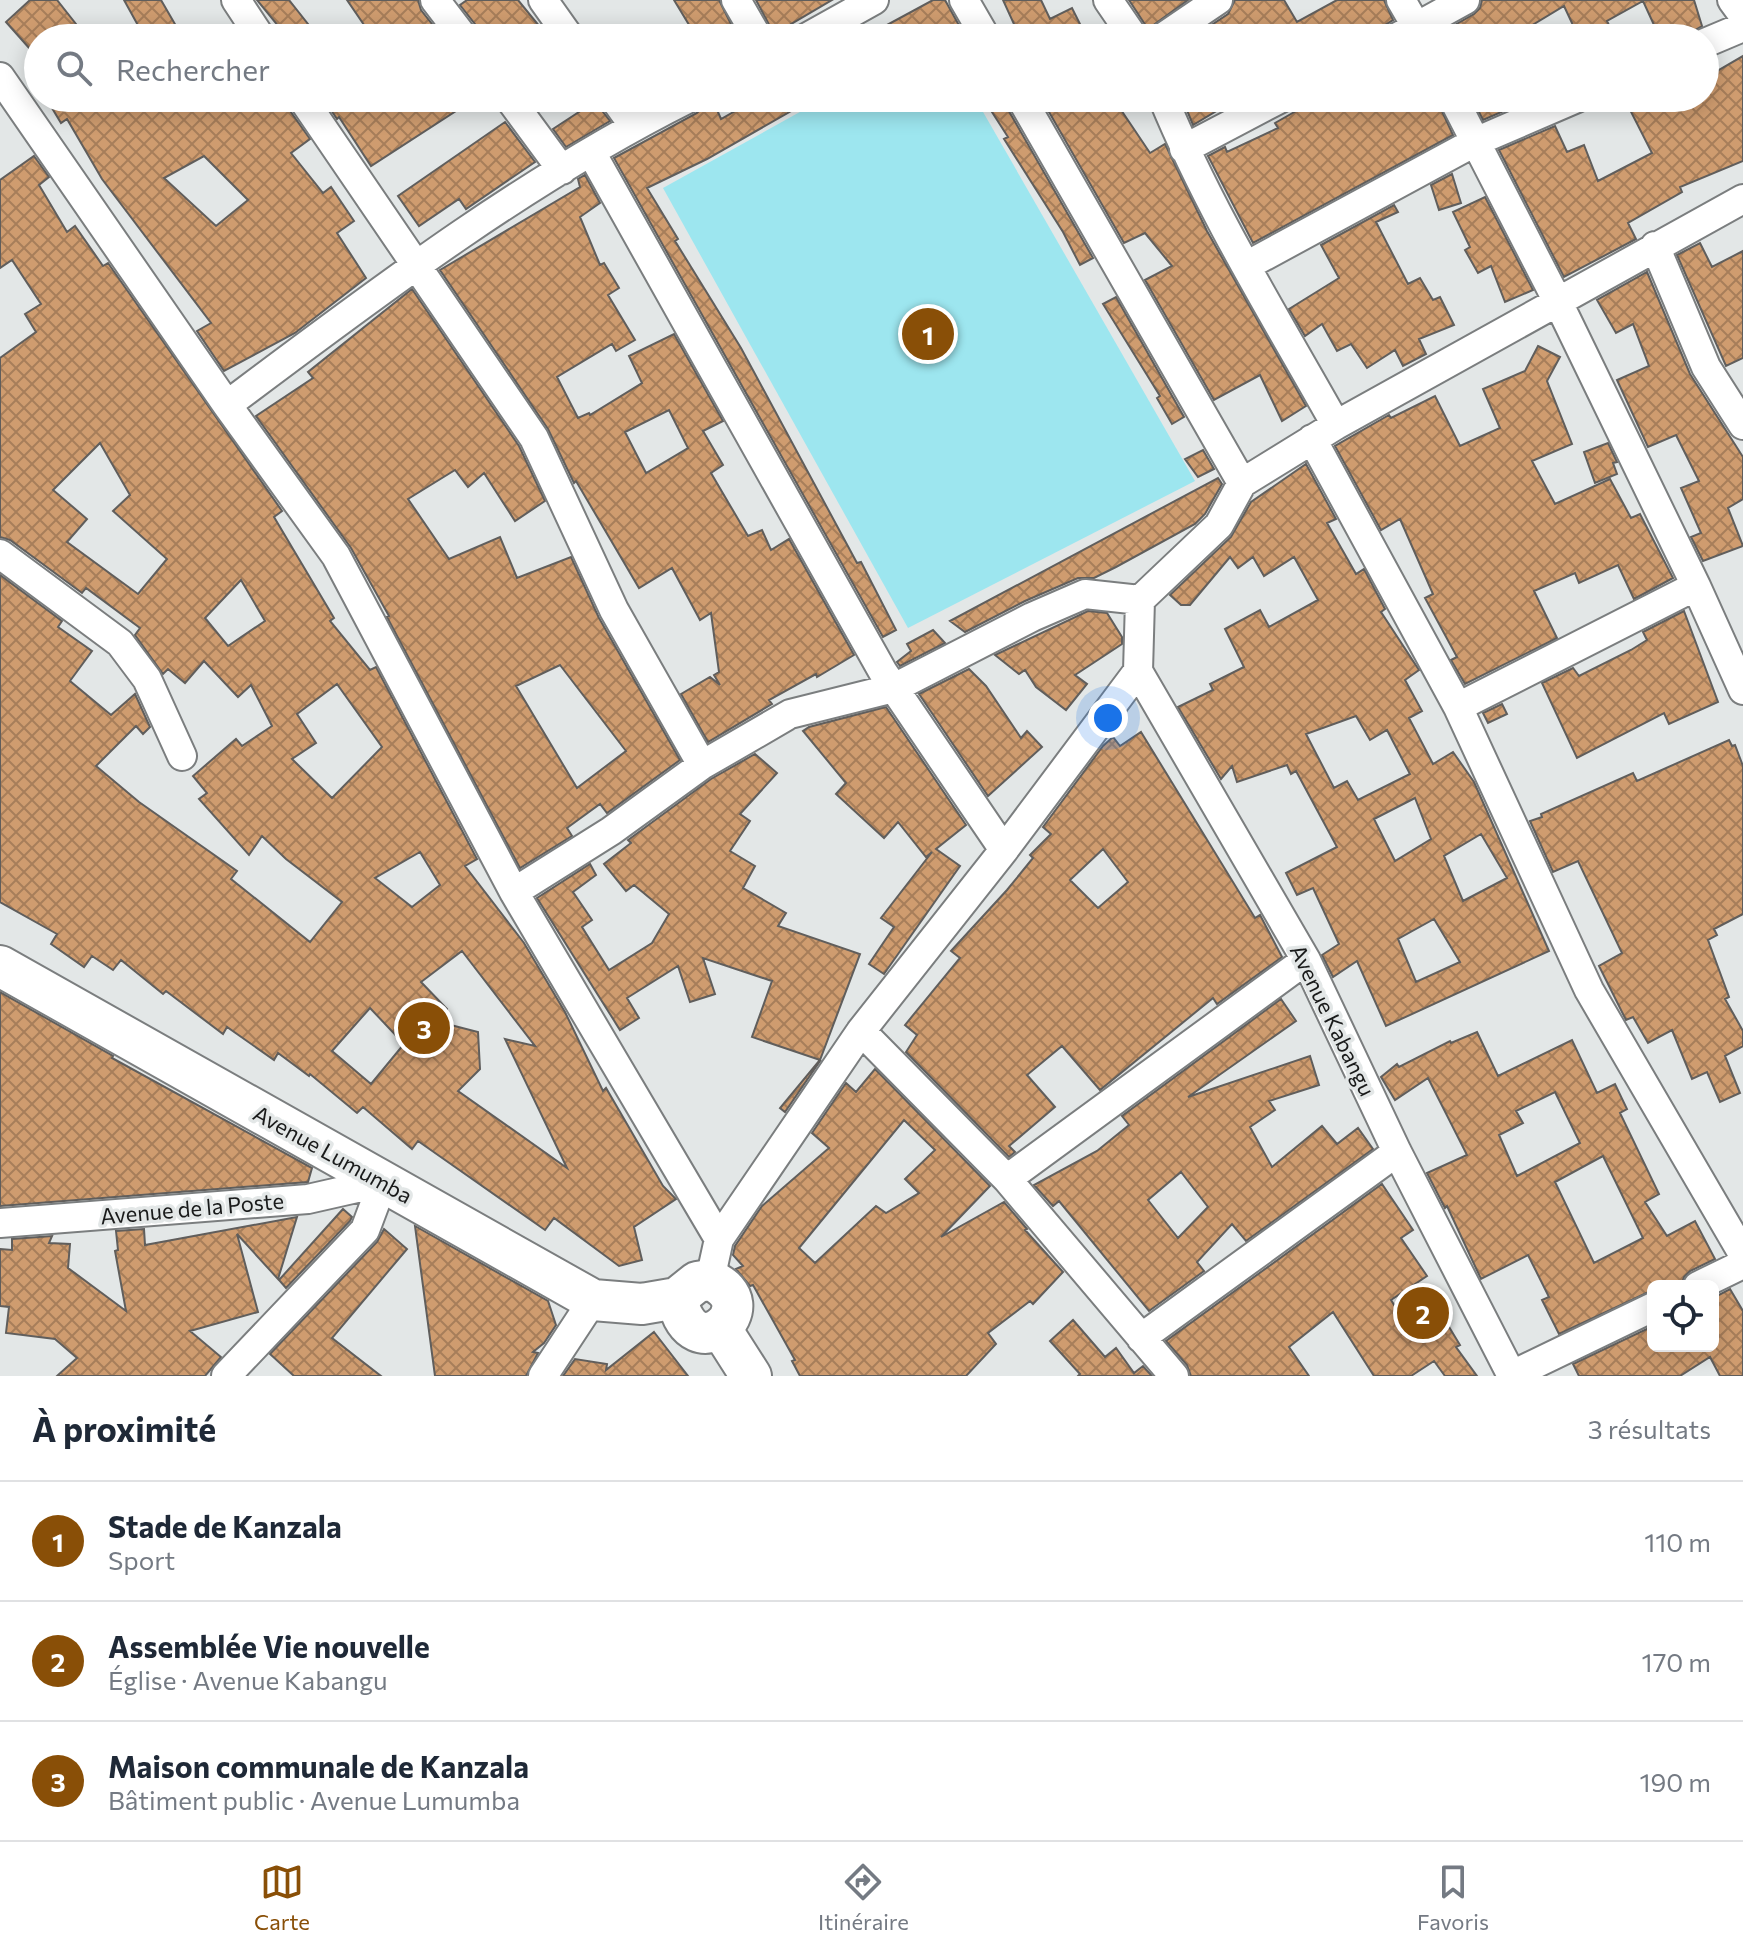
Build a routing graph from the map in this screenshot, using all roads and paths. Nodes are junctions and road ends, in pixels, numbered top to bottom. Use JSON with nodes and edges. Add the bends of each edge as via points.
{"nodes":[{"id":1,"x":236,"y":0,"type":"edge"},
{"id":2,"x":435,"y":0,"type":"edge"},
{"id":3,"x":543,"y":0,"type":"edge"},
{"id":4,"x":736,"y":0,"type":"edge"},
{"id":5,"x":874,"y":0,"type":"edge"},
{"id":6,"x":964,"y":0,"type":"edge"},
{"id":7,"x":1108,"y":0,"type":"edge"},
{"id":8,"x":1218,"y":0,"type":"edge"},
{"id":9,"x":1401,"y":0,"type":"edge"},
{"id":10,"x":1465,"y":0,"type":"edge"},
{"id":11,"x":1732,"y":0,"type":"edge"},
{"id":12,"x":1743,"y":15,"type":"edge"},
{"id":13,"x":252,"y":24,"type":"edge"},
{"id":14,"x":453,"y":24,"type":"edge"},
{"id":15,"x":560,"y":24,"type":"edge"},
{"id":16,"x":750,"y":24,"type":"edge"},
{"id":17,"x":831,"y":24,"type":"edge"},
{"id":18,"x":978,"y":24,"type":"edge"},
{"id":19,"x":1124,"y":24,"type":"edge"},
{"id":20,"x":1183,"y":24,"type":"edge"},
{"id":21,"x":1409,"y":24,"type":"edge"},
{"id":22,"x":1428,"y":24,"type":"edge"},
{"id":23,"x":1743,"y":27,"type":"edge"},
{"id":24,"x":1719,"y":37,"type":"edge"},
{"id":25,"x":0,"y":77,"type":"edge"},
{"id":26,"x":24,"y":112,"type":"edge"},
{"id":27,"x":24,"y":112,"type":"edge"},
{"id":28,"x":311,"y":112,"type":"edge"},
{"id":29,"x":519,"y":112,"type":"edge"},
{"id":30,"x":624,"y":112,"type":"edge"},
{"id":31,"x":662,"y":112,"type":"edge"},
{"id":32,"x":1029,"y":112,"type":"edge"},
{"id":33,"x":1169,"y":112,"type":"edge"},
{"id":34,"x":1254,"y":112,"type":"edge"},
{"id":35,"x":1460,"y":112,"type":"edge"},
{"id":36,"x":1545,"y":112,"type":"edge"},
{"id":37,"x":634,"y":126,"type":"junction"},
{"id":38,"x":1475,"y":142,"type":"junction"},
{"id":39,"x":1184,"y":149,"type":"junction"},
{"id":40,"x":591,"y":152,"type":"junction"},
{"id":41,"x":562,"y":170,"type":"junction"},
{"id":42,"x":1743,"y":199,"type":"edge"},
{"id":43,"x":1655,"y":246,"type":"junction"},
{"id":44,"x":415,"y":265,"type":"junction"},
{"id":45,"x":1246,"y":266,"type":"junction"},
{"id":46,"x":1558,"y":302,"type":"junction"},
{"id":47,"x":227,"y":405,"type":"junction"},
{"id":48,"x":1336,"y":425,"type":"junction"},
{"id":49,"x":1743,"y":425,"type":"edge"},
{"id":50,"x":1312,"y":439,"type":"junction"},
{"id":51,"x":1242,"y":483,"type":"junction"},
{"id":52,"x":0,"y":554,"type":"edge"},
{"id":53,"x":1696,"y":586,"type":"junction"},
{"id":54,"x":1140,"y":600,"type":"junction"},
{"id":55,"x":1138,"y":671,"type":"junction"},
{"id":56,"x":894,"y":688,"type":"junction"},
{"id":57,"x":1743,"y":690,"type":"edge"},
{"id":58,"x":1458,"y":707,"type":"junction"},
{"id":59,"x":182,"y":756,"type":"dead end"},
{"id":60,"x":702,"y":765,"type":"junction"},
{"id":61,"x":1004,"y":850,"type":"junction"},
{"id":62,"x":514,"y":892,"type":"junction"},
{"id":63,"x":1306,"y":960,"type":"junction"},
{"id":64,"x":0,"y":966,"type":"edge"},
{"id":65,"x":861,"y":1031,"type":"junction"},
{"id":66,"x":1397,"y":1152,"type":"junction"},
{"id":67,"x":1007,"y":1179,"type":"junction"},
{"id":68,"x":383,"y":1182,"type":"junction"},
{"id":69,"x":0,"y":1223,"type":"edge"},
{"id":70,"x":719,"y":1239,"type":"junction"},
{"id":71,"x":1743,"y":1254,"type":"edge"},
{"id":72,"x":1743,"y":1264,"type":"edge"},
{"id":73,"x":1710,"y":1280,"type":"edge"},
{"id":74,"x":694,"y":1289,"type":"junction"},
{"id":75,"x":593,"y":1300,"type":"junction"},
{"id":76,"x":1647,"y":1310,"type":"edge"},
{"id":77,"x":1141,"y":1338,"type":"junction"},
{"id":78,"x":226,"y":1376,"type":"edge"},
{"id":79,"x":543,"y":1376,"type":"edge"},
{"id":80,"x":751,"y":1376,"type":"edge"},
{"id":81,"x":1174,"y":1376,"type":"edge"},
{"id":82,"x":1512,"y":1376,"type":"edge"}],
"edges":[{"from":1,"to":13,"type":"street"},
{"from":2,"to":14,"type":"street"},
{"from":3,"to":15,"type":"street"},
{"from":4,"to":16,"type":"street"},
{"from":5,"to":17,"type":"street"},
{"from":6,"to":18,"type":"street"},
{"from":7,"to":19,"type":"street"},
{"from":8,"to":20,"type":"street"},
{"from":9,"to":21,"type":"street"},
{"from":10,"to":22,"type":"street"},
{"from":11,"to":12,"type":"street"},
{"from":23,"to":24,"type":"street"},
{"from":25,"to":27,"type":"street"},
{"from":26,"to":47,"type":"street"},
{"from":28,"to":44,"type":"street"},
{"from":29,"to":41,"type":"street"},
{"from":30,"to":37,"type":"street"},
{"from":31,"to":37,"type":"street"},
{"from":32,"to":51,"type":"street"},
{"from":33,"to":39,"type":"street"},
{"from":34,"to":39,"type":"street"},
{"from":35,"to":38,"type":"street"},
{"from":36,"to":38,"type":"street"},
{"from":37,"to":40,"type":"street"},
{"from":38,"to":45,"type":"street"},
{"from":38,"to":46,"type":"street"},
{"from":39,"to":45,"type":"street"},
{"from":40,"to":41,"type":"street"},
{"from":40,"to":56,"type":"street"},
{"from":41,"to":44,"type":"street"},
{"from":42,"to":43,"type":"street"},
{"from":43,"to":46,"type":"street"},
{"from":43,"to":49,"type":"street","via":[[1706,367]]},
{"from":44,"to":47,"type":"street"},
{"from":44,"to":60,"type":"street","via":[[534,438],[614,610]]},
{"from":45,"to":48,"type":"street"},
{"from":46,"to":48,"type":"street"},
{"from":46,"to":53,"type":"street"},
{"from":47,"to":62,"type":"street","via":[[336,556]]},
{"from":48,"to":50,"type":"street"},
{"from":50,"to":51,"type":"street"},
{"from":50,"to":58,"type":"street"},
{"from":51,"to":54,"type":"street","via":[[1219,525]]},
{"from":52,"to":59,"type":"street","via":[[120,643],[147,679]]},
{"from":53,"to":57,"type":"street"},
{"from":53,"to":58,"type":"street"},
{"from":54,"to":55,"type":"street"},
{"from":54,"to":56,"type":"street","via":[[1085,594]]},
{"from":55,"to":61,"type":"street"},
{"from":55,"to":63,"type":"street","name":"Avenue Kabangu"},
{"from":56,"to":60,"type":"street","via":[[790,714]]},
{"from":56,"to":61,"type":"street"},
{"from":58,"to":71,"type":"street","via":[[1589,990]]},
{"from":60,"to":62,"type":"street"},
{"from":61,"to":65,"type":"street"},
{"from":62,"to":70,"type":"street"},
{"from":63,"to":66,"type":"street","name":"Avenue Kabangu"},
{"from":63,"to":67,"type":"street"},
{"from":64,"to":68,"type":"main road","name":"Avenue Lumumba"},
{"from":65,"to":67,"type":"street"},
{"from":65,"to":70,"type":"street"},
{"from":66,"to":77,"type":"street"},
{"from":66,"to":82,"type":"street","name":"Avenue Kabangu"},
{"from":67,"to":77,"type":"street"},
{"from":68,"to":69,"type":"street","name":"Avenue de la Poste","via":[[308,1199]]},
{"from":68,"to":75,"type":"main road","name":"Avenue Lumumba"},
{"from":68,"to":78,"type":"street","via":[[365,1230]]},
{"from":70,"to":74,"type":"street"},
{"from":72,"to":73,"type":"street"},
{"from":74,"to":75,"type":"main road","name":"Avenue Lumumba","via":[[642,1304]]},
{"from":74,"to":80,"type":"main road","via":[[686,1324],[696,1332],[721,1329]]},
{"from":75,"to":79,"type":"street"},
{"from":76,"to":82,"type":"street"},
{"from":77,"to":81,"type":"street"}]}
